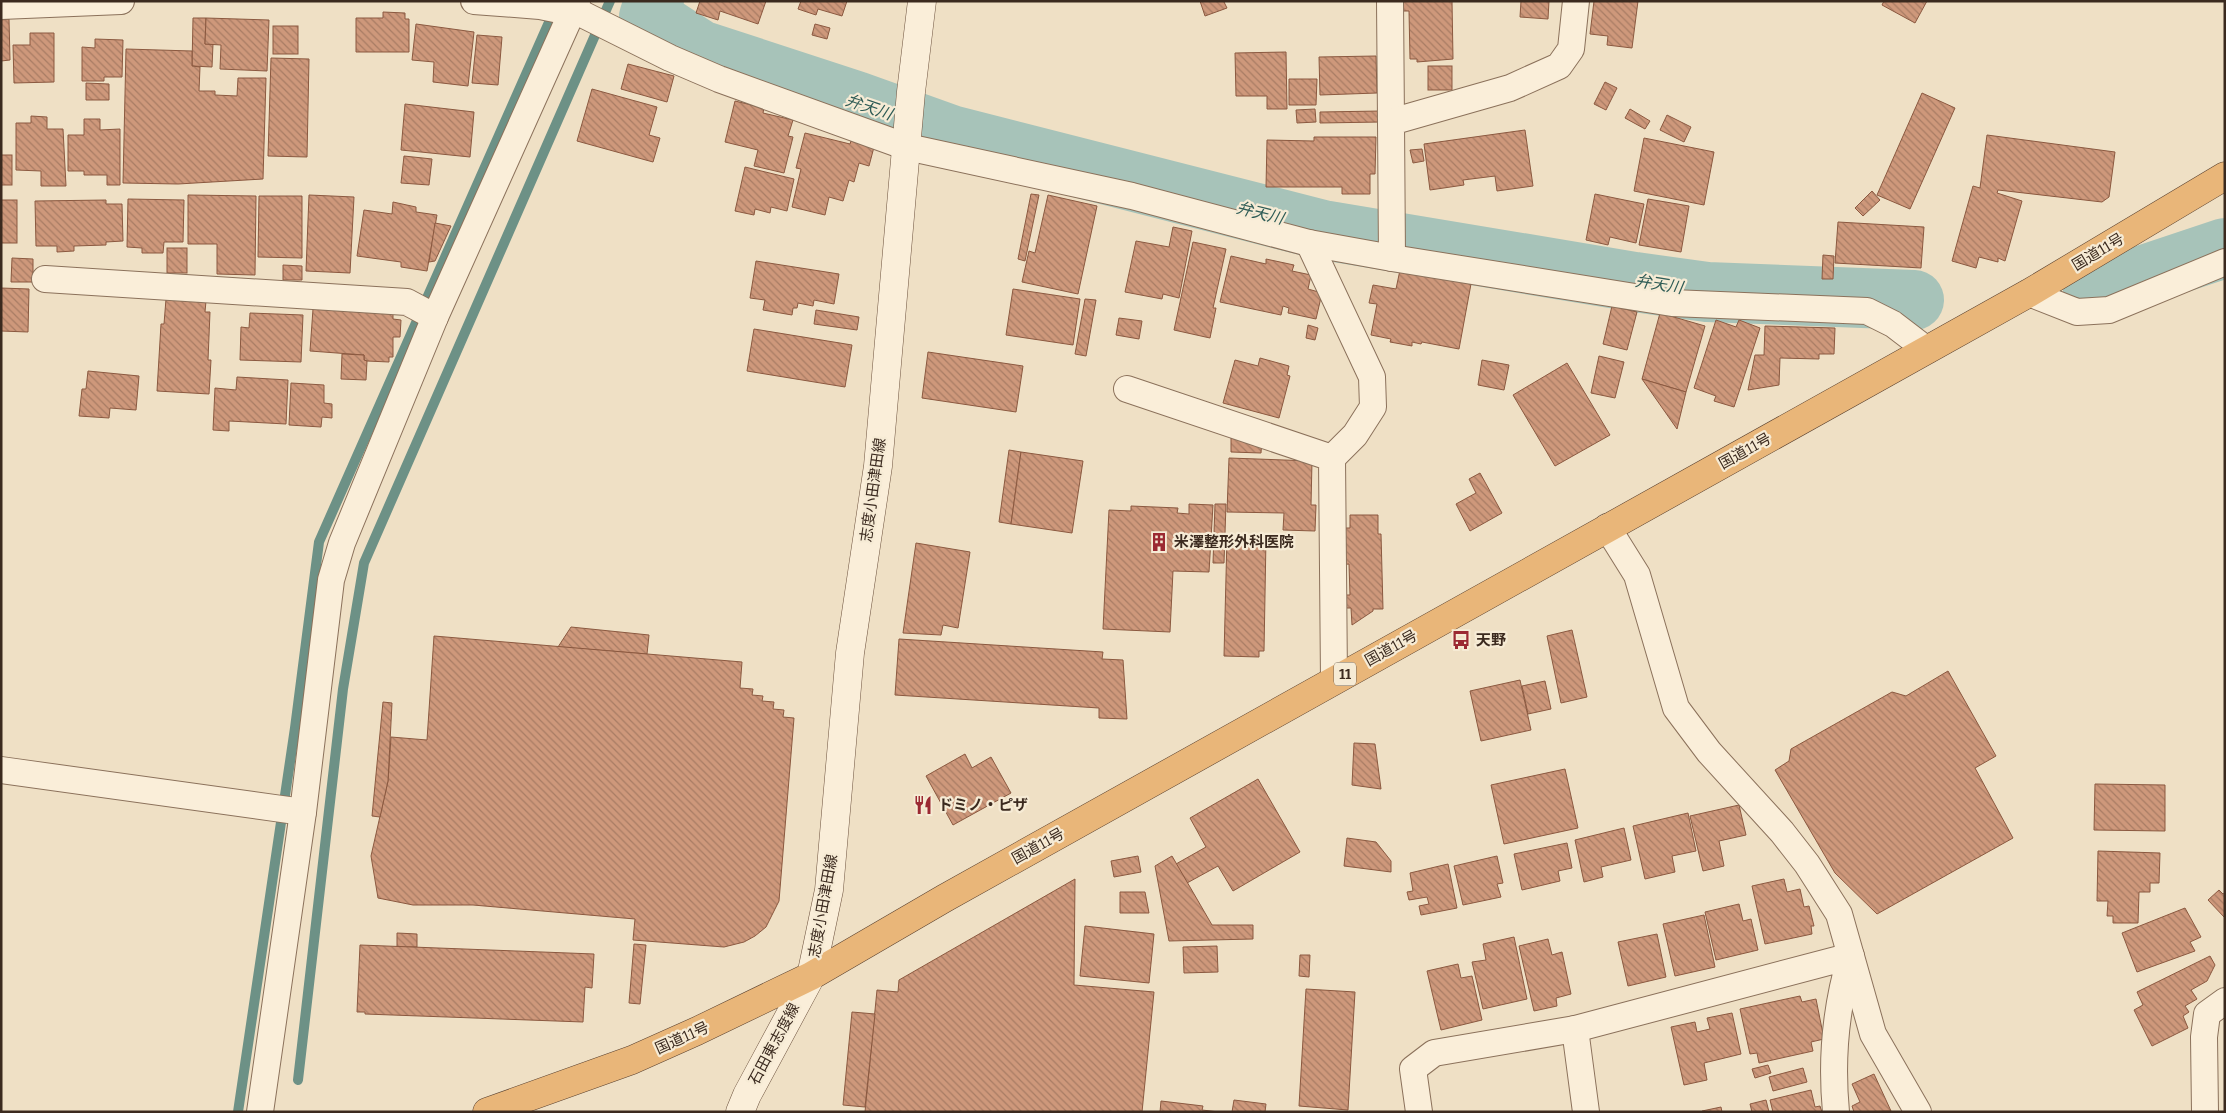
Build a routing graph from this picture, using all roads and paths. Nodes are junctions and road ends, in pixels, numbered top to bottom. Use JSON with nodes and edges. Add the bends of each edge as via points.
{"nodes":[{"id":1,"x":121,"y":1,"type":"edge"},
{"id":2,"x":474,"y":1,"type":"edge"},
{"id":3,"x":922,"y":1,"type":"edge"},
{"id":4,"x":1390,"y":1,"type":"edge"},
{"id":5,"x":1576,"y":1,"type":"edge"},
{"id":6,"x":1,"y":6,"type":"edge"},
{"id":7,"x":575,"y":7,"type":"edge"},
{"id":8,"x":1391,"y":122,"type":"junction"},
{"id":9,"x":907,"y":146,"type":"junction"},
{"id":10,"x":2225,"y":176,"type":"edge"},
{"id":11,"x":1309,"y":243,"type":"junction"},
{"id":12,"x":1392,"y":258,"type":"junction"},
{"id":13,"x":2225,"y":262,"type":"edge"},
{"id":14,"x":45,"y":279,"type":"dead end"},
{"id":15,"x":2029,"y":293,"type":"junction"},
{"id":16,"x":435,"y":317,"type":"junction"},
{"id":17,"x":1927,"y":350,"type":"junction"},
{"id":18,"x":1127,"y":389,"type":"dead end"},
{"id":19,"x":1332,"y":458,"type":"junction"},
{"id":20,"x":1607,"y":527,"type":"junction"},
{"id":21,"x":1334,"y":680,"type":"junction"},
{"id":22,"x":1,"y":770,"type":"edge"},
{"id":23,"x":303,"y":812,"type":"junction"},
{"id":24,"x":1851,"y":956,"type":"junction"},
{"id":25,"x":811,"y":976,"type":"junction"},
{"id":26,"x":2225,"y":1001,"type":"edge"},
{"id":27,"x":1575,"y":1029,"type":"junction"},
{"id":28,"x":260,"y":1112,"type":"edge"},
{"id":29,"x":488,"y":1112,"type":"edge"},
{"id":30,"x":740,"y":1112,"type":"edge"},
{"id":31,"x":1419,"y":1112,"type":"edge"},
{"id":32,"x":1586,"y":1112,"type":"edge"},
{"id":33,"x":1836,"y":1112,"type":"edge"},
{"id":34,"x":1918,"y":1112,"type":"edge"},
{"id":35,"x":2205,"y":1112,"type":"edge"}],
"edges":[{"from":1,"to":6,"type":"street"},
{"from":2,"to":7,"type":"street"},
{"from":3,"to":9,"type":"main road","name":"志度小田津田線"},
{"from":4,"to":8,"type":"street"},
{"from":5,"to":8,"type":"street","via":[[1571,49],[1560,66],[1510,88]]},
{"from":7,"to":9,"type":"street","via":[[670,58],[719,79]]},
{"from":7,"to":16,"type":"street"},
{"from":8,"to":12,"type":"street"},
{"from":9,"to":11,"type":"street","via":[[1132,196]]},
{"from":9,"to":25,"type":"main road","name":"志度小田津田線","via":[[878,466],[850,653],[830,882]]},
{"from":10,"to":15,"type":"highway","name":"国道11号","number":"11"},
{"from":11,"to":12,"type":"street"},
{"from":11,"to":19,"type":"street","via":[[1372,377],[1372,407],[1355,435]]},
{"from":12,"to":17,"type":"street","via":[[1672,303],[1867,312],[1893,324]]},
{"from":13,"to":15,"type":"street","via":[[2109,310],[2078,312]]},
{"from":14,"to":16,"type":"street","via":[[407,302]]},
{"from":15,"to":17,"type":"highway","name":"国道11号","number":"11"},
{"from":16,"to":23,"type":"street","via":[[342,543],[331,580]]},
{"from":17,"to":20,"type":"highway","name":"国道11号","number":"11"},
{"from":18,"to":19,"type":"street"},
{"from":19,"to":21,"type":"street"},
{"from":20,"to":21,"type":"highway","name":"国道11号","number":"11"},
{"from":20,"to":24,"type":"street","via":[[1637,575],[1676,708],[1709,752],[1782,832],[1806,864],[1839,914]]},
{"from":21,"to":25,"type":"highway","name":"国道11号","number":"11"},
{"from":22,"to":23,"type":"street"},
{"from":23,"to":28,"type":"street"},
{"from":24,"to":27,"type":"street"},
{"from":24,"to":33,"type":"street","via":[[1840,1000]]},
{"from":24,"to":34,"type":"street","via":[[1873,1034]]},
{"from":25,"to":29,"type":"highway","name":"国道11号","number":"11","via":[[632,1060]]},
{"from":25,"to":30,"type":"main road","name":"石田東志度線"},
{"from":26,"to":35,"type":"street","via":[[2207,1014],[2204,1036]]},
{"from":27,"to":31,"type":"street","via":[[1434,1053],[1413,1069]]},
{"from":27,"to":32,"type":"street"}]}
